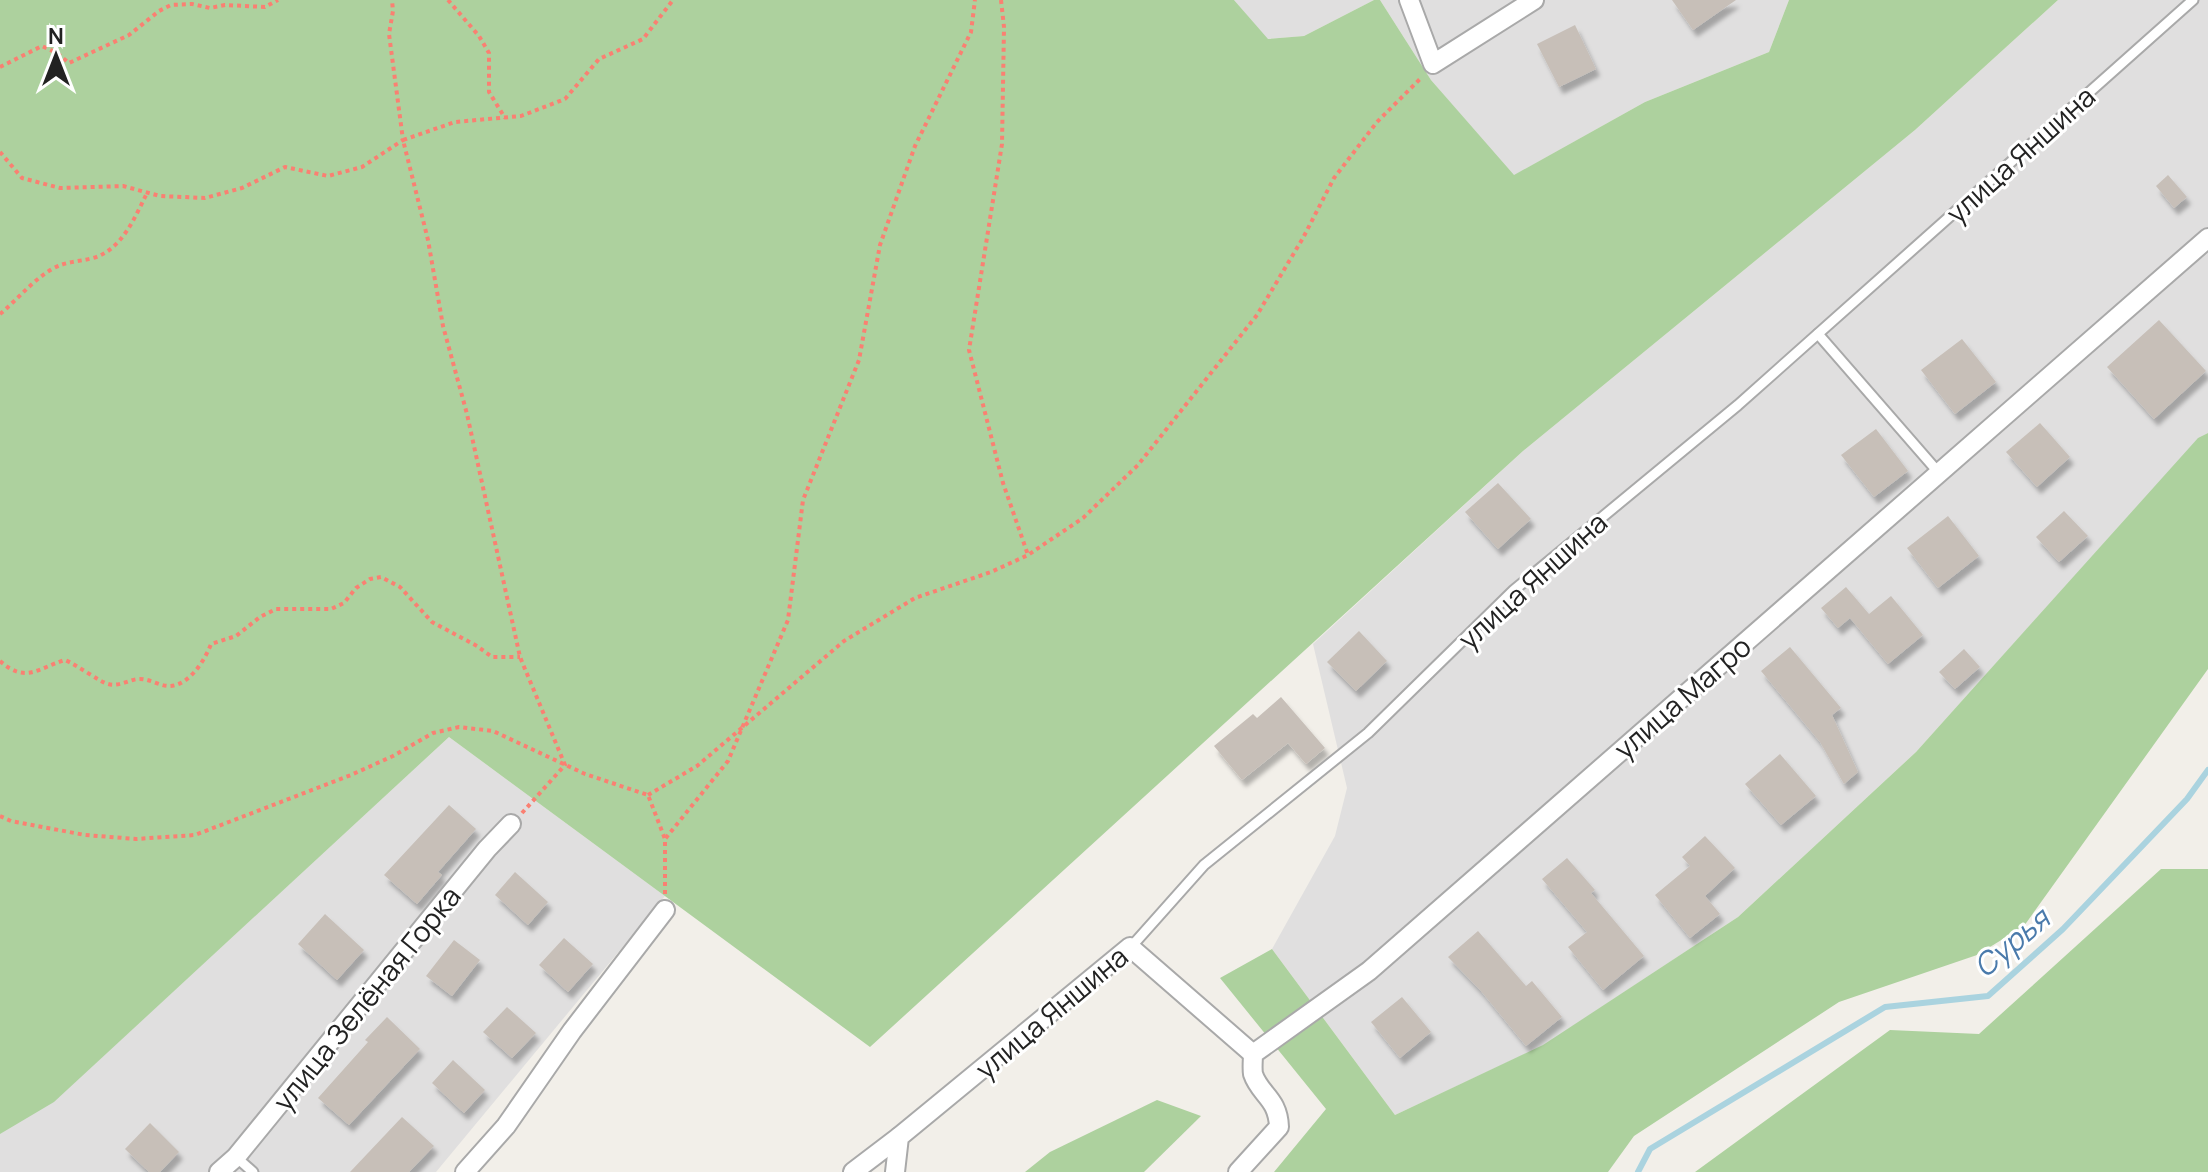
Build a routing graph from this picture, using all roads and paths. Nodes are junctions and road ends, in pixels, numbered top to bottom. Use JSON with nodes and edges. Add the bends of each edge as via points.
{"nodes":[{"id":1,"x":278,"y":0,"type":"edge"},
{"id":2,"x":392,"y":0,"type":"edge"},
{"id":3,"x":448,"y":0,"type":"edge"},
{"id":4,"x":673,"y":0,"type":"edge"},
{"id":5,"x":975,"y":0,"type":"edge"},
{"id":6,"x":1001,"y":0,"type":"edge"},
{"id":7,"x":1409,"y":0,"type":"edge"},
{"id":8,"x":1534,"y":0,"type":"edge"},
{"id":9,"x":2193,"y":0,"type":"edge"},
{"id":10,"x":1433,"y":64,"type":"junction"},
{"id":11,"x":0,"y":67,"type":"edge"},
{"id":12,"x":505,"y":118,"type":"junction"},
{"id":13,"x":403,"y":140,"type":"junction"},
{"id":14,"x":0,"y":152,"type":"edge"},
{"id":15,"x":147,"y":193,"type":"junction"},
{"id":16,"x":2208,"y":238,"type":"edge"},
{"id":17,"x":0,"y":314,"type":"edge"},
{"id":18,"x":1818,"y":334,"type":"junction"},
{"id":19,"x":1939,"y":473,"type":"junction"},
{"id":20,"x":1028,"y":555,"type":"junction"},
{"id":21,"x":520,"y":657,"type":"junction"},
{"id":22,"x":0,"y":661,"type":"edge"},
{"id":23,"x":742,"y":726,"type":"junction"},
{"id":24,"x":565,"y":765,"type":"junction"},
{"id":25,"x":648,"y":795,"type":"junction"},
{"id":26,"x":0,"y":816,"type":"edge"},
{"id":27,"x":511,"y":824,"type":"joint"},
{"id":28,"x":665,"y":839,"type":"junction"},
{"id":29,"x":665,"y":910,"type":"joint"},
{"id":30,"x":1130,"y":947,"type":"junction"},
{"id":31,"x":1253,"y":1054,"type":"junction"},
{"id":32,"x":899,"y":1137,"type":"junction"},
{"id":33,"x":236,"y":1157,"type":"junction"},
{"id":34,"x":219,"y":1172,"type":"edge"},
{"id":35,"x":253,"y":1172,"type":"edge"},
{"id":36,"x":465,"y":1172,"type":"edge"},
{"id":37,"x":853,"y":1172,"type":"edge"},
{"id":38,"x":895,"y":1172,"type":"edge"},
{"id":39,"x":1238,"y":1172,"type":"edge"}],
"edges":[{"from":1,"to":11,"type":"path","via":[[265,7],[171,5],[129,35],[69,63],[42,46]]},
{"from":2,"to":13,"type":"path","via":[[389,34]]},
{"from":3,"to":12,"type":"path","via":[[489,53],[489,92]]},
{"from":4,"to":12,"type":"path","via":[[643,39],[599,59],[565,99]]},
{"from":5,"to":23,"type":"path","via":[[971,32],[915,146],[880,245],[859,360],[803,500],[788,620]]},
{"from":6,"to":20,"type":"path","via":[[1002,144],[969,350],[1003,483]]},
{"from":7,"to":10,"type":"street"},
{"from":8,"to":10,"type":"street"},
{"from":9,"to":18,"type":"lane","name":"улица Яншина"},
{"from":10,"to":20,"type":"path","via":[[1377,122],[1334,178],[1257,315],[1138,465],[1083,518]]},
{"from":12,"to":13,"type":"path","via":[[455,122]]},
{"from":13,"to":15,"type":"path","via":[[362,167],[328,176],[285,167],[242,188],[205,198]]},
{"from":13,"to":21,"type":"path"},
{"from":14,"to":15,"type":"path","via":[[22,178],[60,188],[123,186]]},
{"from":15,"to":17,"type":"path","via":[[125,234],[106,253],[52,269]]},
{"from":16,"to":19,"type":"street","name":"улица Магро"},
{"from":18,"to":19,"type":"lane"},
{"from":18,"to":30,"type":"lane","name":"улица Яншина","via":[[1514,590],[1368,733],[1204,865]]},
{"from":19,"to":31,"type":"street","name":"улица Магро","via":[[1369,971]]},
{"from":20,"to":23,"type":"path","via":[[915,598],[844,641]]},
{"from":21,"to":22,"type":"path","via":[[492,657],[432,622],[400,587],[381,577],[370,579],[331,609],[268,613],[236,636],[211,644],[198,669],[169,686],[138,679],[105,684],[65,660],[21,674]]},
{"from":21,"to":24,"type":"path"},
{"from":23,"to":25,"type":"path","via":[[697,766]]},
{"from":23,"to":28,"type":"path","via":[[728,761]]},
{"from":24,"to":25,"type":"path"},
{"from":24,"to":26,"type":"path","via":[[493,731],[459,727],[433,733],[351,775],[195,835],[85,835]]},
{"from":24,"to":27,"type":"path"},
{"from":25,"to":28,"type":"path"},
{"from":27,"to":33,"type":"street","name":"улица Зелёная Горка"},
{"from":28,"to":29,"type":"path"},
{"from":29,"to":36,"type":"street","via":[[506,1126]]},
{"from":30,"to":31,"type":"street"},
{"from":30,"to":32,"type":"street","name":"улица Яншина"},
{"from":31,"to":39,"type":"street","via":[[1253,1074],[1273,1102],[1279,1127]]},
{"from":32,"to":37,"type":"street","name":"улица Яншина"},
{"from":32,"to":38,"type":"street"},
{"from":33,"to":34,"type":"street","name":"улица Зелёная Горка"},
{"from":33,"to":35,"type":"lane"}]}
